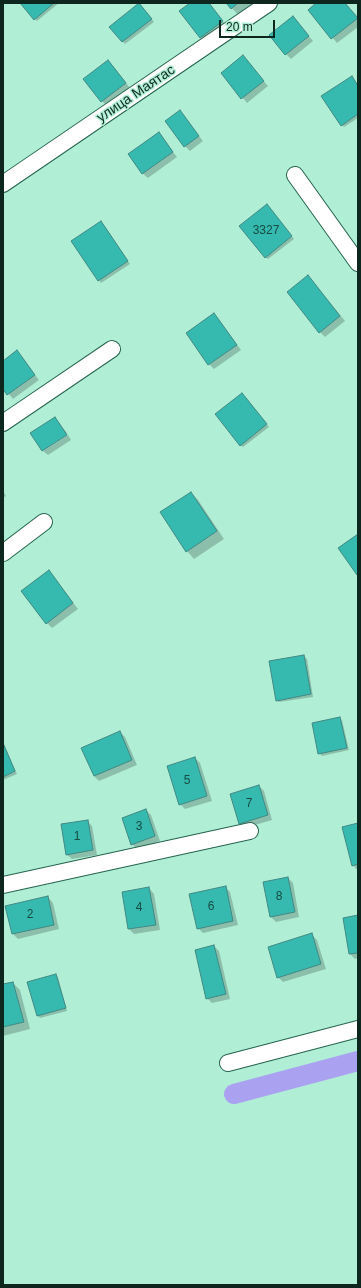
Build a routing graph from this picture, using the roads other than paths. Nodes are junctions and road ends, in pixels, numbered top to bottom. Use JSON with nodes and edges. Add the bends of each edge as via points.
{"nodes":[{"id":1,"x":269,"y":3,"type":"edge"},
{"id":2,"x":295,"y":175,"type":"dead end"},
{"id":3,"x":3,"y":184,"type":"edge"},
{"id":4,"x":358,"y":263,"type":"edge"},
{"id":5,"x":112,"y":349,"type":"dead end"},
{"id":6,"x":3,"y":423,"type":"edge"},
{"id":7,"x":44,"y":522,"type":"dead end"},
{"id":8,"x":3,"y":553,"type":"edge"},
{"id":9,"x":250,"y":831,"type":"dead end"},
{"id":10,"x":3,"y":885,"type":"edge"},
{"id":11,"x":358,"y":1029,"type":"edge"},
{"id":12,"x":228,"y":1063,"type":"dead end"}],
"edges":[{"from":1,"to":3,"type":"street","name":"улица Маятас"},
{"from":2,"to":4,"type":"street"},
{"from":5,"to":6,"type":"street"},
{"from":7,"to":8,"type":"street"},
{"from":9,"to":10,"type":"street"},
{"from":11,"to":12,"type":"street"}]}
